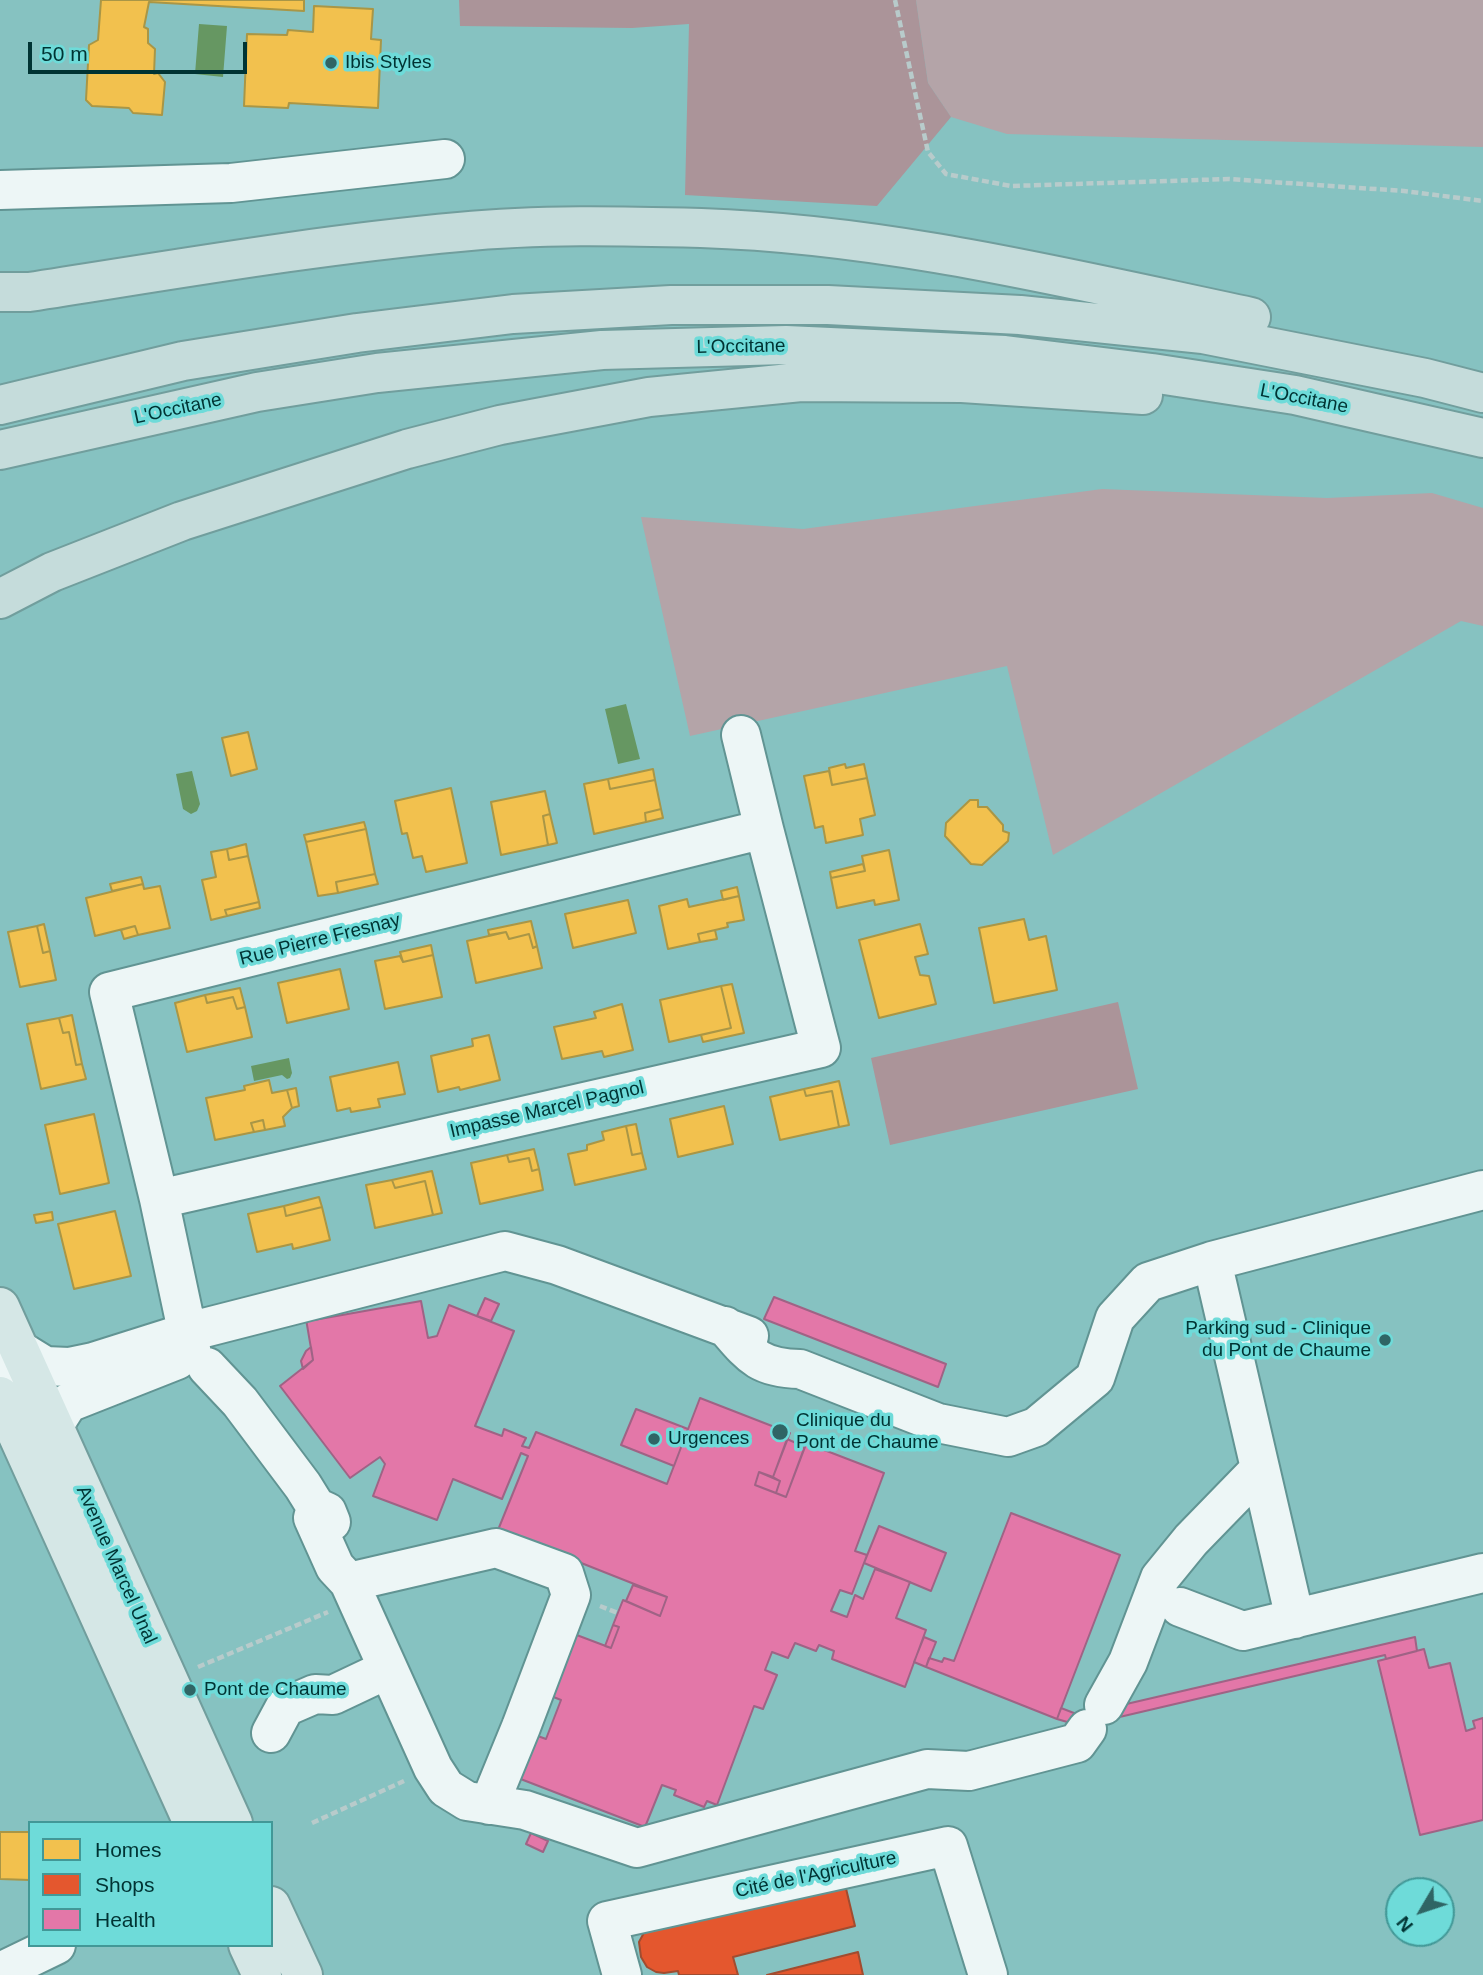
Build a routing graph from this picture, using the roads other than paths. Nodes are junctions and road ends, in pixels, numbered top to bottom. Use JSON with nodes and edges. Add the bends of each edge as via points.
{"nodes":[{"id":1,"x":445,"y":159,"type":"dead end"},
{"id":2,"x":0,"y":190,"type":"edge"},
{"id":3,"x":0,"y":292,"type":"edge"},
{"id":4,"x":1425,"y":378,"type":"junction"},
{"id":5,"x":1483,"y":393,"type":"edge"},
{"id":6,"x":1295,"y":395,"type":"junction"},
{"id":7,"x":0,"y":405,"type":"edge"},
{"id":8,"x":1483,"y":438,"type":"edge"},
{"id":9,"x":0,"y":450,"type":"edge"},
{"id":10,"x":0,"y":599,"type":"edge"},
{"id":11,"x":741,"y":735,"type":"dead end"},
{"id":12,"x":764,"y":829,"type":"junction"},
{"id":13,"x":1483,"y":1190,"type":"edge"},
{"id":14,"x":159,"y":1199,"type":"junction"},
{"id":15,"x":1212,"y":1261,"type":"junction"},
{"id":16,"x":0,"y":1307,"type":"edge"},
{"id":17,"x":207,"y":1345,"type":"junction"},
{"id":18,"x":10,"y":1360,"type":"edge"},
{"id":19,"x":0,"y":1396,"type":"edge"},
{"id":20,"x":55,"y":1411,"type":"junction"},
{"id":21,"x":1259,"y":1470,"type":"junction"},
{"id":22,"x":1483,"y":1573,"type":"edge"},
{"id":23,"x":349,"y":1582,"type":"junction"},
{"id":24,"x":1180,"y":1607,"type":"dead end"},
{"id":25,"x":1295,"y":1619,"type":"junction"},
{"id":26,"x":388,"y":1669,"type":"junction"},
{"id":27,"x":271,"y":1733,"type":"dead end"},
{"id":28,"x":489,"y":1805,"type":"junction"},
{"id":29,"x":192,"y":1821,"type":"edge"},
{"id":30,"x":232,"y":1821,"type":"edge"},
{"id":31,"x":273,"y":1910,"type":"edge"},
{"id":32,"x":273,"y":1940,"type":"edge"},
{"id":33,"x":52,"y":1947,"type":"edge"},
{"id":34,"x":249,"y":1947,"type":"edge"},
{"id":35,"x":0,"y":1972,"type":"edge"},
{"id":36,"x":262,"y":1975,"type":"edge"},
{"id":37,"x":292,"y":1975,"type":"edge"},
{"id":38,"x":303,"y":1975,"type":"edge"},
{"id":39,"x":622,"y":1975,"type":"edge"},
{"id":40,"x":988,"y":1975,"type":"edge"}],
"edges":[{"from":1,"to":2,"type":"street","via":[[231,183]]},
{"from":3,"to":4,"type":"highway","via":[[29,292],[462,232],[705,229],[962,256],[1276,322]]},
{"from":4,"to":5,"type":"highway"},
{"from":4,"to":7,"type":"highway","via":[[1203,334],[1020,315],[828,304],[671,305],[513,314],[357,333],[183,362]]},
{"from":6,"to":8,"type":"highway","name":"L'Occitane"},
{"from":6,"to":9,"type":"highway","name":"L'Occitane","via":[[1005,355],[786,345],[603,351],[377,373],[257,392]]},
{"from":6,"to":10,"type":"highway","via":[[1125,396],[962,383],[801,382],[649,397],[500,425],[407,449],[182,521],[52,572]]},
{"from":11,"to":12,"type":"street"},
{"from":12,"to":14,"type":"street","name":"Rue Pierre Fresnay","via":[[109,992]]},
{"from":12,"to":14,"type":"street","name":"Impasse Marcel Pagnol","via":[[821,1048]]},
{"from":13,"to":15,"type":"street"},
{"from":14,"to":17,"type":"street","name":"Rue Pierre Fresnay"},
{"from":15,"to":17,"type":"street","via":[[1148,1282],[1115,1318],[1095,1378],[1036,1427],[1008,1437],[938,1423],[800,1369],[788,1352],[725,1326],[557,1265],[505,1251],[264,1312]]},
{"from":15,"to":21,"type":"street"},
{"from":16,"to":18,"type":"main road","name":"Avenue Marcel Unal"},
{"from":17,"to":18,"type":"street","via":[[69,1367]]},
{"from":17,"to":20,"type":"street"},
{"from":17,"to":23,"type":"street","via":[[240,1402],[316,1507],[313,1518],[335,1567]]},
{"from":18,"to":20,"type":"main road","name":"Avenue Marcel Unal"},
{"from":19,"to":29,"type":"main road","name":"Avenue Marcel Unal"},
{"from":20,"to":30,"type":"main road","name":"Avenue Marcel Unal"},
{"from":21,"to":25,"type":"street"},
{"from":21,"to":28,"type":"street","via":[[1160,1578],[1128,1662],[1077,1743],[969,1771],[928,1769],[637,1848],[525,1810]]},
{"from":22,"to":25,"type":"street"},
{"from":23,"to":26,"type":"street"},
{"from":23,"to":28,"type":"street","via":[[496,1548],[564,1573],[571,1595]]},
{"from":24,"to":25,"type":"street","via":[[1243,1631]]},
{"from":26,"to":27,"type":"street","via":[[333,1695],[315,1694],[285,1707]]},
{"from":26,"to":28,"type":"street","via":[[446,1788],[467,1801]]},
{"from":31,"to":38,"type":"main road"},
{"from":32,"to":37,"type":"street"},
{"from":33,"to":35,"type":"street"},
{"from":34,"to":36,"type":"main road"},
{"from":39,"to":40,"type":"street","name":"Cité de l'Agriculture","via":[[607,1920],[948,1846]]}]}
